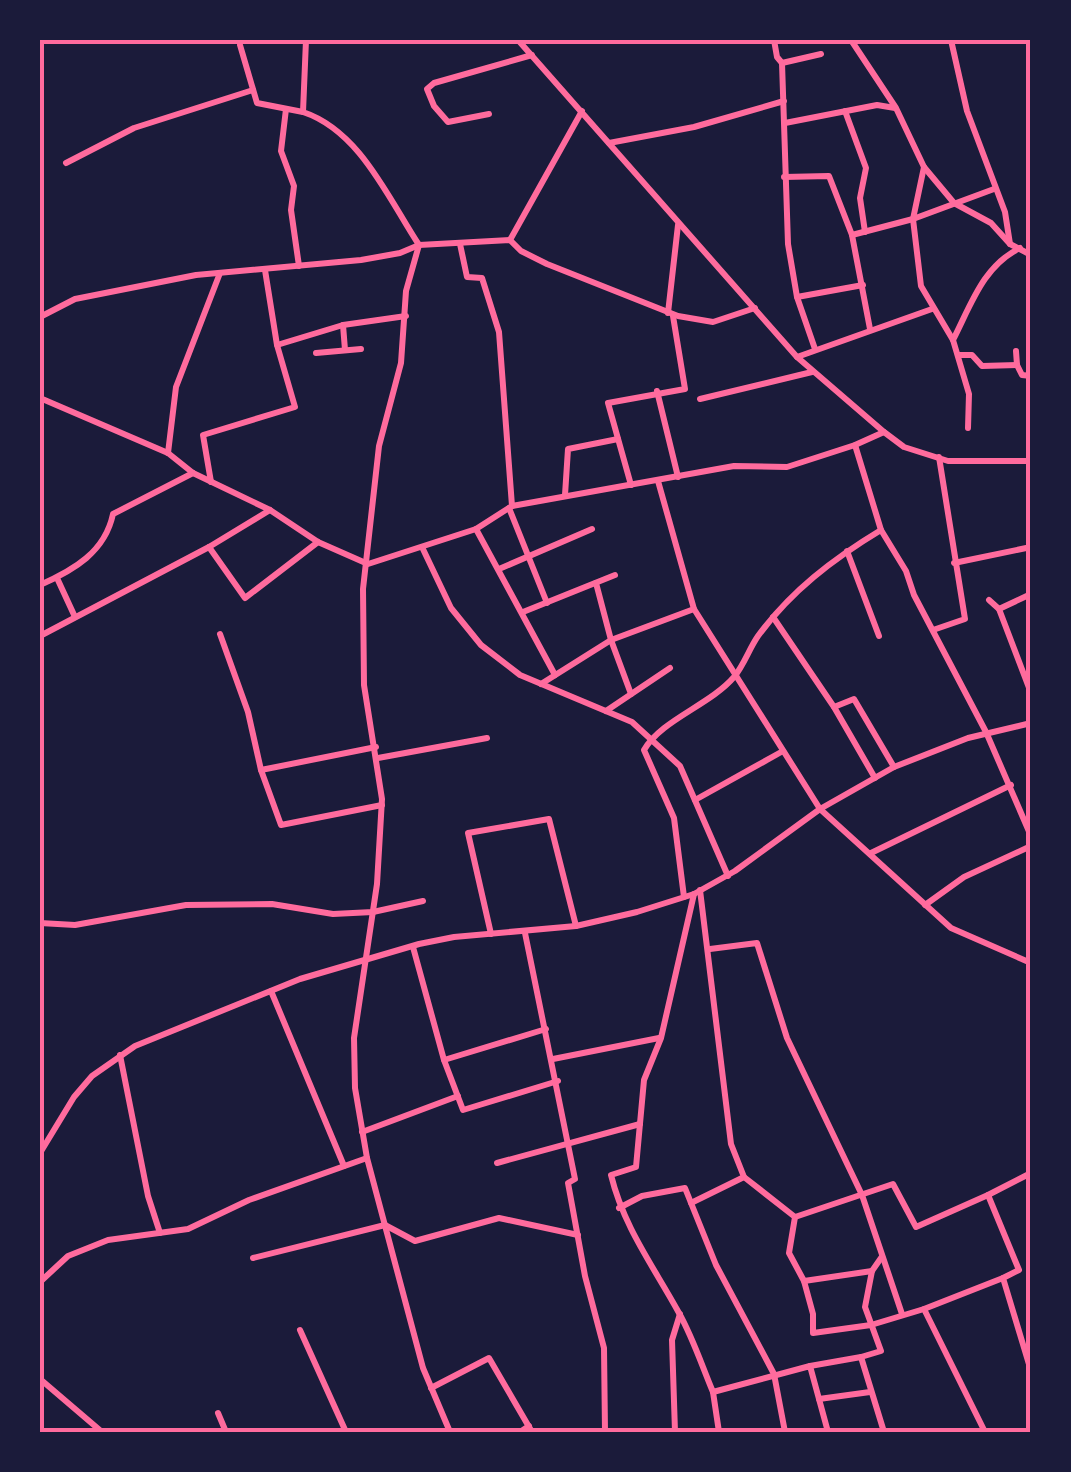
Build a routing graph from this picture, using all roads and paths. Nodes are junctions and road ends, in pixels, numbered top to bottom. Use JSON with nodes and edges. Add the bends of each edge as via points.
{"nodes":[{"id":1,"x":306,"y":40,"type":"edge"},
{"id":2,"x":518,"y":40,"type":"edge"},
{"id":3,"x":774,"y":40,"type":"edge"},
{"id":4,"x":851,"y":40,"type":"edge"},
{"id":5,"x":950,"y":40,"type":"edge"},
{"id":6,"x":240,"y":45,"type":"dead end"},
{"id":7,"x":821,"y":54,"type":"dead end"},
{"id":8,"x":532,"y":55,"type":"junction"},
{"id":9,"x":782,"y":64,"type":"junction"},
{"id":10,"x":254,"y":90,"type":"junction"},
{"id":11,"x":784,"y":102,"type":"junction"},
{"id":12,"x":896,"y":108,"type":"junction"},
{"id":13,"x":286,"y":109,"type":"junction"},
{"id":14,"x":582,"y":111,"type":"junction"},
{"id":15,"x":846,"y":111,"type":"junction"},
{"id":16,"x":303,"y":112,"type":"junction"},
{"id":17,"x":489,"y":114,"type":"dead end"},
{"id":18,"x":785,"y":123,"type":"junction"},
{"id":19,"x":609,"y":143,"type":"junction"},
{"id":20,"x":66,"y":163,"type":"dead end"},
{"id":21,"x":924,"y":168,"type":"junction"},
{"id":22,"x":784,"y":177,"type":"junction"},
{"id":23,"x":994,"y":189,"type":"junction"},
{"id":24,"x":954,"y":203,"type":"junction"},
{"id":25,"x":913,"y":219,"type":"junction"},
{"id":26,"x":678,"y":223,"type":"junction"},
{"id":27,"x":866,"y":232,"type":"junction"},
{"id":28,"x":852,"y":235,"type":"junction"},
{"id":29,"x":510,"y":240,"type":"junction"},
{"id":30,"x":460,"y":244,"type":"junction"},
{"id":31,"x":1010,"y":244,"type":"junction"},
{"id":32,"x":420,"y":245,"type":"junction"},
{"id":33,"x":1020,"y":248,"type":"junction"},
{"id":34,"x":1031,"y":255,"type":"edge"},
{"id":35,"x":299,"y":266,"type":"junction"},
{"id":36,"x":265,"y":270,"type":"junction"},
{"id":37,"x":220,"y":273,"type":"junction"},
{"id":38,"x":863,"y":285,"type":"junction"},
{"id":39,"x":798,"y":297,"type":"junction"},
{"id":40,"x":756,"y":308,"type":"junction"},
{"id":41,"x":932,"y":309,"type":"junction"},
{"id":42,"x":671,"y":314,"type":"junction"},
{"id":43,"x":40,"y":316,"type":"edge"},
{"id":44,"x":406,"y":316,"type":"junction"},
{"id":45,"x":343,"y":325,"type":"junction"},
{"id":46,"x":870,"y":329,"type":"junction"},
{"id":47,"x":953,"y":340,"type":"junction"},
{"id":48,"x":277,"y":345,"type":"junction"},
{"id":49,"x":361,"y":349,"type":"dead end"},
{"id":50,"x":815,"y":349,"type":"junction"},
{"id":51,"x":345,"y":350,"type":"junction"},
{"id":52,"x":1016,"y":351,"type":"dead end"},
{"id":53,"x":316,"y":353,"type":"dead end"},
{"id":54,"x":958,"y":355,"type":"junction"},
{"id":55,"x":797,"y":357,"type":"junction"},
{"id":56,"x":1017,"y":365,"type":"junction"},
{"id":57,"x":814,"y":372,"type":"junction"},
{"id":58,"x":1031,"y":376,"type":"edge"},
{"id":59,"x":656,"y":392,"type":"junction"},
{"id":60,"x":40,"y":398,"type":"edge"},
{"id":61,"x":700,"y":399,"type":"dead end"},
{"id":62,"x":968,"y":428,"type":"dead end"},
{"id":63,"x":884,"y":432,"type":"junction"},
{"id":64,"x":618,"y":439,"type":"junction"},
{"id":65,"x":855,"y":445,"type":"junction"},
{"id":66,"x":168,"y":454,"type":"junction"},
{"id":67,"x":939,"y":457,"type":"junction"},
{"id":68,"x":1031,"y":461,"type":"edge"},
{"id":69,"x":194,"y":474,"type":"junction"},
{"id":70,"x":678,"y":477,"type":"junction"},
{"id":71,"x":658,"y":482,"type":"junction"},
{"id":72,"x":212,"y":483,"type":"junction"},
{"id":73,"x":631,"y":486,"type":"junction"},
{"id":74,"x":565,"y":495,"type":"junction"},
{"id":75,"x":511,"y":507,"type":"junction"},
{"id":76,"x":270,"y":510,"type":"junction"},
{"id":77,"x":476,"y":528,"type":"junction"},
{"id":78,"x":592,"y":529,"type":"dead end"},
{"id":79,"x":881,"y":530,"type":"junction"},
{"id":80,"x":318,"y":542,"type":"junction"},
{"id":81,"x":1031,"y":546,"type":"edge"},
{"id":82,"x":209,"y":547,"type":"junction"},
{"id":83,"x":422,"y":547,"type":"junction"},
{"id":84,"x":847,"y":550,"type":"junction"},
{"id":85,"x":528,"y":556,"type":"junction"},
{"id":86,"x":954,"y":563,"type":"junction"},
{"id":87,"x":368,"y":564,"type":"junction"},
{"id":88,"x":500,"y":568,"type":"junction"},
{"id":89,"x":615,"y":575,"type":"dead end"},
{"id":90,"x":57,"y":578,"type":"junction"},
{"id":91,"x":596,"y":583,"type":"junction"},
{"id":92,"x":40,"y":585,"type":"edge"},
{"id":93,"x":1031,"y":594,"type":"edge"},
{"id":94,"x":989,"y":600,"type":"dead end"},
{"id":95,"x":547,"y":602,"type":"junction"},
{"id":96,"x":999,"y":608,"type":"junction"},
{"id":97,"x":694,"y":609,"type":"junction"},
{"id":98,"x":524,"y":612,"type":"junction"},
{"id":99,"x":75,"y":617,"type":"junction"},
{"id":100,"x":773,"y":617,"type":"junction"},
{"id":101,"x":933,"y":630,"type":"junction"},
{"id":102,"x":220,"y":634,"type":"dead end"},
{"id":103,"x":40,"y":636,"type":"edge"},
{"id":104,"x":879,"y":636,"type":"dead end"},
{"id":105,"x":611,"y":640,"type":"junction"},
{"id":106,"x":670,"y":668,"type":"dead end"},
{"id":107,"x":554,"y":675,"type":"junction"},
{"id":108,"x":736,"y":675,"type":"junction"},
{"id":109,"x":541,"y":684,"type":"junction"},
{"id":110,"x":1031,"y":692,"type":"edge"},
{"id":111,"x":631,"y":694,"type":"junction"},
{"id":112,"x":834,"y":708,"type":"junction"},
{"id":113,"x":606,"y":711,"type":"junction"},
{"id":114,"x":1031,"y":722,"type":"edge"},
{"id":115,"x":986,"y":732,"type":"junction"},
{"id":116,"x":486,"y":738,"type":"dead end"},
{"id":117,"x":650,"y":738,"type":"junction"},
{"id":118,"x":376,"y":748,"type":"junction"},
{"id":119,"x":783,"y":751,"type":"junction"},
{"id":120,"x":378,"y":758,"type":"junction"},
{"id":121,"x":894,"y":767,"type":"junction"},
{"id":122,"x":262,"y":770,"type":"junction"},
{"id":123,"x":875,"y":778,"type":"junction"},
{"id":124,"x":1011,"y":785,"type":"junction"},
{"id":125,"x":695,"y":800,"type":"junction"},
{"id":126,"x":382,"y":805,"type":"junction"},
{"id":127,"x":820,"y":809,"type":"junction"},
{"id":128,"x":1031,"y":836,"type":"edge"},
{"id":129,"x":1031,"y":846,"type":"edge"},
{"id":130,"x":871,"y":853,"type":"junction"},
{"id":131,"x":728,"y":876,"type":"junction"},
{"id":132,"x":697,"y":892,"type":"junction"},
{"id":133,"x":684,"y":896,"type":"junction"},
{"id":134,"x":423,"y":901,"type":"dead end"},
{"id":135,"x":925,"y":904,"type":"junction"},
{"id":136,"x":373,"y":912,"type":"junction"},
{"id":137,"x":40,"y":922,"type":"edge"},
{"id":138,"x":576,"y":926,"type":"junction"},
{"id":139,"x":525,"y":933,"type":"junction"},
{"id":140,"x":491,"y":934,"type":"junction"},
{"id":141,"x":413,"y":947,"type":"junction"},
{"id":142,"x":710,"y":949,"type":"junction"},
{"id":143,"x":364,"y":961,"type":"junction"},
{"id":144,"x":1031,"y":963,"type":"edge"},
{"id":145,"x":271,"y":991,"type":"junction"},
{"id":146,"x":546,"y":1029,"type":"junction"},
{"id":147,"x":661,"y":1038,"type":"junction"},
{"id":148,"x":120,"y":1055,"type":"junction"},
{"id":149,"x":552,"y":1059,"type":"junction"},
{"id":150,"x":444,"y":1060,"type":"junction"},
{"id":151,"x":558,"y":1081,"type":"junction"},
{"id":152,"x":458,"y":1096,"type":"junction"},
{"id":153,"x":640,"y":1124,"type":"junction"},
{"id":154,"x":362,"y":1132,"type":"junction"},
{"id":155,"x":567,"y":1144,"type":"junction"},
{"id":156,"x":40,"y":1153,"type":"edge"},
{"id":157,"x":367,"y":1158,"type":"junction"},
{"id":158,"x":498,"y":1164,"type":"dead end"},
{"id":159,"x":344,"y":1166,"type":"junction"},
{"id":160,"x":1031,"y":1174,"type":"edge"},
{"id":161,"x":744,"y":1177,"type":"junction"},
{"id":162,"x":988,"y":1194,"type":"junction"},
{"id":163,"x":862,"y":1196,"type":"junction"},
{"id":164,"x":691,"y":1202,"type":"junction"},
{"id":165,"x":619,"y":1208,"type":"junction"},
{"id":166,"x":794,"y":1216,"type":"junction"},
{"id":167,"x":386,"y":1225,"type":"junction"},
{"id":168,"x":160,"y":1233,"type":"junction"},
{"id":169,"x":578,"y":1235,"type":"junction"},
{"id":170,"x":882,"y":1257,"type":"junction"},
{"id":171,"x":253,"y":1258,"type":"dead end"},
{"id":172,"x":1031,"y":1264,"type":"edge"},
{"id":173,"x":1019,"y":1270,"type":"junction"},
{"id":174,"x":872,"y":1271,"type":"junction"},
{"id":175,"x":1004,"y":1278,"type":"junction"},
{"id":176,"x":804,"y":1281,"type":"junction"},
{"id":177,"x":40,"y":1282,"type":"edge"},
{"id":178,"x":924,"y":1309,"type":"junction"},
{"id":179,"x":680,"y":1314,"type":"junction"},
{"id":180,"x":902,"y":1314,"type":"junction"},
{"id":181,"x":871,"y":1325,"type":"junction"},
{"id":182,"x":300,"y":1330,"type":"dead end"},
{"id":183,"x":861,"y":1357,"type":"junction"},
{"id":184,"x":1029,"y":1362,"type":"edge"},
{"id":185,"x":810,"y":1366,"type":"junction"},
{"id":186,"x":1031,"y":1372,"type":"edge"},
{"id":187,"x":774,"y":1374,"type":"junction"},
{"id":188,"x":40,"y":1378,"type":"edge"},
{"id":189,"x":431,"y":1388,"type":"junction"},
{"id":190,"x":713,"y":1392,"type":"junction"},
{"id":191,"x":870,"y":1392,"type":"junction"},
{"id":192,"x":820,"y":1400,"type":"junction"},
{"id":193,"x":218,"y":1413,"type":"dead end"},
{"id":194,"x":531,"y":1429,"type":"edge"},
{"id":195,"x":102,"y":1432,"type":"edge"},
{"id":196,"x":226,"y":1432,"type":"edge"},
{"id":197,"x":346,"y":1432,"type":"edge"},
{"id":198,"x":450,"y":1432,"type":"edge"},
{"id":199,"x":520,"y":1432,"type":"edge"},
{"id":200,"x":605,"y":1432,"type":"edge"},
{"id":201,"x":675,"y":1432,"type":"edge"},
{"id":202,"x":719,"y":1432,"type":"edge"},
{"id":203,"x":785,"y":1432,"type":"edge"},
{"id":204,"x":828,"y":1432,"type":"edge"},
{"id":205,"x":884,"y":1432,"type":"edge"},
{"id":206,"x":985,"y":1432,"type":"edge"}],
"edges":[{"from":1,"to":16,"type":"street"},
{"from":2,"to":8,"type":"street"},
{"from":3,"to":9,"type":"street"},
{"from":4,"to":12,"type":"street"},
{"from":5,"to":23,"type":"street"},
{"from":6,"to":10,"type":"street"},
{"from":7,"to":9,"type":"street"},
{"from":8,"to":14,"type":"street"},
{"from":8,"to":17,"type":"street","via":[[427,89],[448,122]]},
{"from":9,"to":11,"type":"street"},
{"from":10,"to":13,"type":"street","via":[[257,103]]},
{"from":10,"to":20,"type":"street","via":[[134,128]]},
{"from":11,"to":18,"type":"street"},
{"from":11,"to":19,"type":"street"},
{"from":12,"to":15,"type":"street"},
{"from":12,"to":21,"type":"street"},
{"from":13,"to":16,"type":"street"},
{"from":13,"to":35,"type":"street","via":[[281,151],[294,186]]},
{"from":14,"to":19,"type":"street"},
{"from":14,"to":29,"type":"street"},
{"from":15,"to":18,"type":"street"},
{"from":15,"to":27,"type":"street","via":[[866,168],[860,198]]},
{"from":16,"to":32,"type":"street","via":[[355,148]]},
{"from":18,"to":22,"type":"street"},
{"from":19,"to":26,"type":"street"},
{"from":21,"to":24,"type":"street"},
{"from":21,"to":25,"type":"street"},
{"from":22,"to":28,"type":"street","via":[[830,176]]},
{"from":22,"to":39,"type":"street"},
{"from":23,"to":24,"type":"street"},
{"from":23,"to":31,"type":"street"},
{"from":24,"to":25,"type":"street"},
{"from":24,"to":31,"type":"street"},
{"from":25,"to":27,"type":"street"},
{"from":25,"to":41,"type":"street","via":[[921,286]]},
{"from":26,"to":40,"type":"street"},
{"from":26,"to":42,"type":"street"},
{"from":27,"to":28,"type":"street"},
{"from":28,"to":38,"type":"street"},
{"from":29,"to":30,"type":"street"},
{"from":29,"to":42,"type":"street","via":[[534,258]]},
{"from":30,"to":32,"type":"street"},
{"from":30,"to":75,"type":"street","via":[[467,277],[482,278],[499,332]]},
{"from":31,"to":33,"type":"street"},
{"from":32,"to":35,"type":"street","via":[[381,257]]},
{"from":32,"to":44,"type":"street"},
{"from":33,"to":34,"type":"street"},
{"from":33,"to":47,"type":"street","via":[[1004,256],[971,297]]},
{"from":35,"to":36,"type":"street"},
{"from":36,"to":37,"type":"street"},
{"from":36,"to":48,"type":"street"},
{"from":37,"to":43,"type":"street","via":[[75,299]]},
{"from":37,"to":66,"type":"street","via":[[176,387]]},
{"from":38,"to":39,"type":"street"},
{"from":38,"to":46,"type":"street"},
{"from":39,"to":50,"type":"street"},
{"from":40,"to":42,"type":"street","via":[[713,322]]},
{"from":40,"to":55,"type":"street"},
{"from":41,"to":46,"type":"street"},
{"from":41,"to":47,"type":"street"},
{"from":42,"to":59,"type":"street","via":[[684,389]]},
{"from":44,"to":45,"type":"street"},
{"from":44,"to":87,"type":"street","via":[[379,446]]},
{"from":45,"to":48,"type":"street"},
{"from":45,"to":51,"type":"street"},
{"from":46,"to":50,"type":"street"},
{"from":47,"to":54,"type":"street"},
{"from":48,"to":72,"type":"street","via":[[295,407],[203,434]]},
{"from":49,"to":51,"type":"street"},
{"from":50,"to":55,"type":"street"},
{"from":51,"to":53,"type":"street"},
{"from":52,"to":56,"type":"street"},
{"from":54,"to":56,"type":"street","via":[[972,355],[982,366]]},
{"from":54,"to":62,"type":"street","via":[[969,394]]},
{"from":55,"to":57,"type":"street"},
{"from":56,"to":58,"type":"street"},
{"from":57,"to":61,"type":"street"},
{"from":57,"to":63,"type":"street"},
{"from":59,"to":64,"type":"street","via":[[608,403]]},
{"from":59,"to":70,"type":"street"},
{"from":60,"to":66,"type":"street"},
{"from":63,"to":65,"type":"street"},
{"from":63,"to":67,"type":"street","via":[[904,447]]},
{"from":64,"to":73,"type":"street"},
{"from":64,"to":74,"type":"street","via":[[568,449]]},
{"from":65,"to":70,"type":"street","via":[[787,467],[734,466]]},
{"from":65,"to":79,"type":"street"},
{"from":66,"to":69,"type":"street"},
{"from":67,"to":68,"type":"street"},
{"from":67,"to":86,"type":"street"},
{"from":69,"to":72,"type":"street"},
{"from":69,"to":90,"type":"street","via":[[113,514],[105,540]]},
{"from":70,"to":71,"type":"street"},
{"from":71,"to":73,"type":"street"},
{"from":71,"to":97,"type":"street"},
{"from":72,"to":76,"type":"street"},
{"from":73,"to":74,"type":"street"},
{"from":74,"to":75,"type":"street"},
{"from":75,"to":77,"type":"street"},
{"from":75,"to":85,"type":"street"},
{"from":76,"to":80,"type":"street"},
{"from":76,"to":82,"type":"street"},
{"from":77,"to":83,"type":"street"},
{"from":77,"to":88,"type":"street"},
{"from":78,"to":85,"type":"street"},
{"from":79,"to":84,"type":"street"},
{"from":79,"to":101,"type":"street"},
{"from":80,"to":82,"type":"street","via":[[245,598]]},
{"from":80,"to":87,"type":"street"},
{"from":81,"to":86,"type":"street"},
{"from":82,"to":99,"type":"street"},
{"from":83,"to":87,"type":"street"},
{"from":83,"to":109,"type":"street","via":[[451,608],[481,645]]},
{"from":84,"to":100,"type":"street"},
{"from":84,"to":104,"type":"street"},
{"from":85,"to":88,"type":"street"},
{"from":85,"to":95,"type":"street"},
{"from":86,"to":101,"type":"street","via":[[965,619]]},
{"from":87,"to":118,"type":"street","via":[[364,685]]},
{"from":88,"to":98,"type":"street"},
{"from":89,"to":91,"type":"street"},
{"from":90,"to":92,"type":"street"},
{"from":90,"to":99,"type":"street"},
{"from":91,"to":95,"type":"street"},
{"from":91,"to":105,"type":"street"},
{"from":93,"to":96,"type":"street"},
{"from":94,"to":96,"type":"street"},
{"from":95,"to":98,"type":"street"},
{"from":96,"to":110,"type":"street"},
{"from":97,"to":105,"type":"street"},
{"from":97,"to":108,"type":"street"},
{"from":98,"to":107,"type":"street"},
{"from":99,"to":103,"type":"street"},
{"from":100,"to":108,"type":"street"},
{"from":100,"to":112,"type":"street"},
{"from":101,"to":115,"type":"street"},
{"from":102,"to":122,"type":"street"},
{"from":105,"to":107,"type":"street"},
{"from":105,"to":111,"type":"street"},
{"from":106,"to":111,"type":"street"},
{"from":107,"to":109,"type":"street"},
{"from":108,"to":117,"type":"street"},
{"from":108,"to":119,"type":"street"},
{"from":109,"to":113,"type":"street"},
{"from":111,"to":113,"type":"street"},
{"from":112,"to":121,"type":"street","via":[[854,699]]},
{"from":112,"to":123,"type":"street"},
{"from":113,"to":117,"type":"street"},
{"from":114,"to":115,"type":"street"},
{"from":115,"to":121,"type":"street"},
{"from":115,"to":124,"type":"street"},
{"from":116,"to":120,"type":"street"},
{"from":117,"to":125,"type":"street","via":[[680,766]]},
{"from":117,"to":133,"type":"street","via":[[644,750],[674,818]]},
{"from":118,"to":120,"type":"street"},
{"from":118,"to":122,"type":"street"},
{"from":119,"to":125,"type":"street"},
{"from":119,"to":127,"type":"street"},
{"from":120,"to":126,"type":"street"},
{"from":121,"to":123,"type":"street"},
{"from":122,"to":126,"type":"street","via":[[281,825]]},
{"from":123,"to":127,"type":"street"},
{"from":124,"to":128,"type":"street"},
{"from":124,"to":130,"type":"street"},
{"from":125,"to":131,"type":"street"},
{"from":126,"to":136,"type":"street"},
{"from":127,"to":130,"type":"street"},
{"from":127,"to":131,"type":"street"},
{"from":129,"to":135,"type":"street"},
{"from":130,"to":135,"type":"street"},
{"from":131,"to":132,"type":"street"},
{"from":132,"to":133,"type":"street"},
{"from":132,"to":142,"type":"street"},
{"from":132,"to":147,"type":"street"},
{"from":133,"to":138,"type":"street"},
{"from":134,"to":136,"type":"street"},
{"from":135,"to":144,"type":"street","via":[[951,928]]},
{"from":136,"to":137,"type":"street","via":[[186,905],[75,925]]},
{"from":136,"to":143,"type":"street"},
{"from":138,"to":139,"type":"street"},
{"from":138,"to":140,"type":"street","via":[[549,819],[468,833]]},
{"from":139,"to":140,"type":"street"},
{"from":139,"to":146,"type":"street"},
{"from":140,"to":141,"type":"street"},
{"from":141,"to":143,"type":"street"},
{"from":141,"to":150,"type":"street"},
{"from":142,"to":161,"type":"street","via":[[730,1144]]},
{"from":142,"to":163,"type":"street","via":[[757,942],[787,1038]]},
{"from":143,"to":145,"type":"street"},
{"from":143,"to":154,"type":"street","via":[[354,1038]]},
{"from":145,"to":148,"type":"street"},
{"from":145,"to":159,"type":"street"},
{"from":146,"to":149,"type":"street"},
{"from":146,"to":150,"type":"street"},
{"from":147,"to":149,"type":"street"},
{"from":147,"to":153,"type":"street","via":[[644,1080]]},
{"from":148,"to":156,"type":"street","via":[[74,1096]]},
{"from":148,"to":168,"type":"street"},
{"from":149,"to":151,"type":"street"},
{"from":150,"to":152,"type":"street"},
{"from":151,"to":152,"type":"street","via":[[463,1110]]},
{"from":151,"to":155,"type":"street"},
{"from":152,"to":154,"type":"street"},
{"from":153,"to":155,"type":"street"},
{"from":153,"to":165,"type":"street","via":[[636,1166],[612,1176]]},
{"from":154,"to":157,"type":"street"},
{"from":155,"to":158,"type":"street"},
{"from":155,"to":169,"type":"street"},
{"from":157,"to":159,"type":"street"},
{"from":157,"to":167,"type":"street"},
{"from":159,"to":168,"type":"street","via":[[188,1229]]},
{"from":160,"to":162,"type":"street"},
{"from":161,"to":164,"type":"street"},
{"from":161,"to":166,"type":"street"},
{"from":162,"to":163,"type":"street","via":[[916,1228],[893,1184]]},
{"from":162,"to":173,"type":"street"},
{"from":163,"to":166,"type":"street"},
{"from":163,"to":170,"type":"street"},
{"from":164,"to":165,"type":"street","via":[[686,1188]]},
{"from":164,"to":187,"type":"street"},
{"from":165,"to":179,"type":"street"},
{"from":166,"to":176,"type":"street","via":[[789,1253]]},
{"from":167,"to":169,"type":"street","via":[[414,1241],[499,1218]]},
{"from":167,"to":171,"type":"street"},
{"from":167,"to":189,"type":"street"},
{"from":168,"to":177,"type":"street","via":[[108,1240],[68,1256]]},
{"from":169,"to":200,"type":"street","via":[[604,1348]]},
{"from":170,"to":174,"type":"street"},
{"from":170,"to":180,"type":"street"},
{"from":172,"to":173,"type":"street"},
{"from":173,"to":175,"type":"street"},
{"from":174,"to":176,"type":"street"},
{"from":174,"to":181,"type":"street","via":[[865,1307]]},
{"from":175,"to":178,"type":"street"},
{"from":175,"to":184,"type":"street"},
{"from":176,"to":181,"type":"street","via":[[813,1334]]},
{"from":178,"to":180,"type":"street"},
{"from":178,"to":206,"type":"street"},
{"from":179,"to":190,"type":"street"},
{"from":179,"to":201,"type":"street","via":[[672,1340]]},
{"from":180,"to":181,"type":"street"},
{"from":181,"to":183,"type":"street","via":[[881,1351]]},
{"from":182,"to":197,"type":"street"},
{"from":183,"to":185,"type":"street"},
{"from":183,"to":191,"type":"street"},
{"from":184,"to":186,"type":"street"},
{"from":185,"to":187,"type":"street"},
{"from":185,"to":192,"type":"street"},
{"from":187,"to":190,"type":"street"},
{"from":187,"to":203,"type":"street"},
{"from":188,"to":195,"type":"street"},
{"from":189,"to":194,"type":"street","via":[[488,1358]]},
{"from":189,"to":198,"type":"street"},
{"from":190,"to":202,"type":"street"},
{"from":191,"to":192,"type":"street"},
{"from":191,"to":205,"type":"street"},
{"from":192,"to":204,"type":"street"},
{"from":193,"to":196,"type":"street"},
{"from":194,"to":199,"type":"street"}]}
